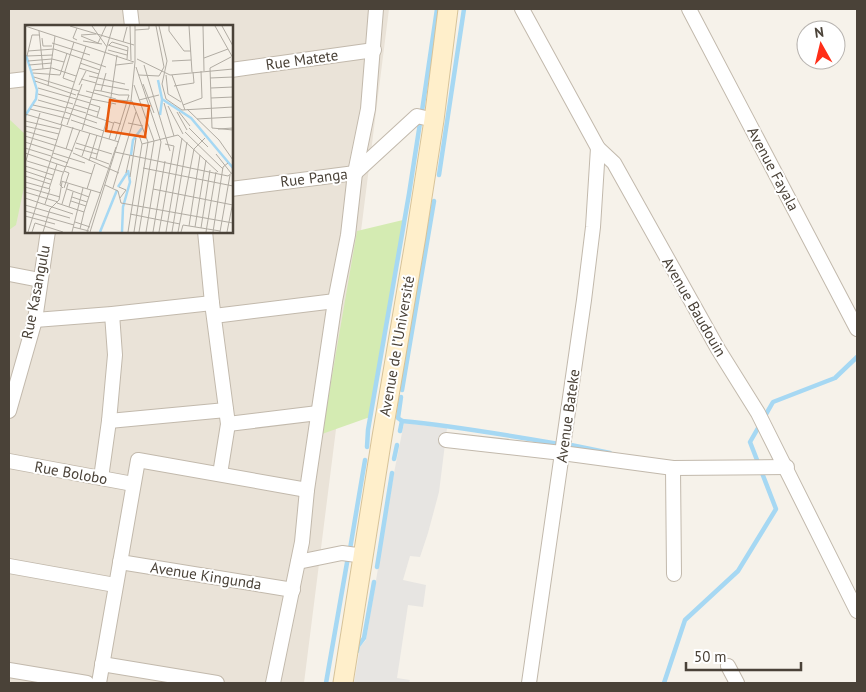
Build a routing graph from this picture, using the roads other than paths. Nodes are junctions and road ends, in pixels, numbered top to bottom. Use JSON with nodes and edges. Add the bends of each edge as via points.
{"nodes":[{"id":1,"x":130,"y":9,"type":"edge"},
{"id":2,"x":376,"y":9,"type":"edge"},
{"id":3,"x":448,"y":9,"type":"edge"},
{"id":4,"x":522,"y":9,"type":"edge"},
{"id":5,"x":689,"y":9,"type":"edge"},
{"id":6,"x":132,"y":25,"type":"edge"},
{"id":7,"x":374,"y":50,"type":"junction"},
{"id":8,"x":232,"y":70,"type":"edge"},
{"id":9,"x":25,"y":79,"type":"edge"},
{"id":10,"x":9,"y":81,"type":"edge"},
{"id":11,"x":434,"y":120,"type":"junction"},
{"id":12,"x":598,"y":148,"type":"junction"},
{"id":13,"x":355,"y":173,"type":"junction"},
{"id":14,"x":232,"y":189,"type":"edge"},
{"id":15,"x":48,"y":232,"type":"edge"},
{"id":16,"x":205,"y":232,"type":"edge"},
{"id":17,"x":9,"y":274,"type":"edge"},
{"id":18,"x":40,"y":280,"type":"junction"},
{"id":19,"x":335,"y":301,"type":"junction"},
{"id":20,"x":213,"y":310,"type":"junction"},
{"id":21,"x":112,"y":314,"type":"junction"},
{"id":22,"x":34,"y":320,"type":"junction"},
{"id":23,"x":857,"y":328,"type":"edge"},
{"id":24,"x":14,"y":371,"type":"edge"},
{"id":25,"x":226,"y":410,"type":"junction"},
{"id":26,"x":9,"y":411,"type":"edge"},
{"id":27,"x":318,"y":413,"type":"junction"},
{"id":28,"x":109,"y":421,"type":"junction"},
{"id":29,"x":228,"y":424,"type":"junction"},
{"id":30,"x":446,"y":440,"type":"dead end"},
{"id":31,"x":562,"y":453,"type":"junction"},
{"id":32,"x":9,"y":462,"type":"edge"},
{"id":33,"x":786,"y":467,"type":"junction"},
{"id":34,"x":673,"y":468,"type":"junction"},
{"id":35,"x":220,"y":474,"type":"junction"},
{"id":36,"x":100,"y":478,"type":"junction"},
{"id":37,"x":133,"y":484,"type":"junction"},
{"id":38,"x":307,"y":490,"type":"junction"},
{"id":39,"x":364,"y":556,"type":"junction"},
{"id":40,"x":120,"y":562,"type":"junction"},
{"id":41,"x":298,"y":562,"type":"junction"},
{"id":42,"x":9,"y":566,"type":"edge"},
{"id":43,"x":674,"y":574,"type":"dead end"},
{"id":44,"x":114,"y":585,"type":"junction"},
{"id":45,"x":293,"y":590,"type":"junction"},
{"id":46,"x":857,"y":611,"type":"edge"},
{"id":47,"x":102,"y":664,"type":"junction"},
{"id":48,"x":728,"y":666,"type":"dead end"},
{"id":49,"x":9,"y":670,"type":"edge"},
{"id":50,"x":87,"y":683,"type":"edge"},
{"id":51,"x":99,"y":683,"type":"edge"},
{"id":52,"x":217,"y":683,"type":"edge"},
{"id":53,"x":273,"y":683,"type":"edge"},
{"id":54,"x":343,"y":683,"type":"edge"},
{"id":55,"x":529,"y":683,"type":"edge"},
{"id":56,"x":738,"y":683,"type":"edge"}],
"edges":[{"from":1,"to":6,"type":"street"},
{"from":2,"to":7,"type":"street"},
{"from":3,"to":11,"type":"main road","name":"Avenue de l’Université"},
{"from":4,"to":12,"type":"street","name":"Avenue Baudouin"},
{"from":5,"to":23,"type":"street","name":"Avenue Fayala"},
{"from":7,"to":8,"type":"street","name":"Rue Matete"},
{"from":7,"to":13,"type":"street","via":[[368,109]]},
{"from":9,"to":10,"type":"street"},
{"from":11,"to":13,"type":"street","name":"Rue Panga","via":[[417,116]]},
{"from":11,"to":39,"type":"main road","name":"Avenue de l’Université"},
{"from":12,"to":31,"type":"street","name":"Avenue Bateke","via":[[593,227]]},
{"from":12,"to":33,"type":"street","name":"Avenue Baudouin","via":[[614,163]]},
{"from":13,"to":14,"type":"street","name":"Rue Panga"},
{"from":13,"to":19,"type":"street","via":[[348,235]]},
{"from":15,"to":18,"type":"street","name":"Rue Kasangulu"},
{"from":16,"to":20,"type":"street"},
{"from":17,"to":18,"type":"street"},
{"from":18,"to":22,"type":"street","name":"Rue Kasangulu"},
{"from":19,"to":20,"type":"street"},
{"from":19,"to":27,"type":"street"},
{"from":20,"to":21,"type":"street"},
{"from":20,"to":25,"type":"street"},
{"from":21,"to":22,"type":"street"},
{"from":21,"to":28,"type":"street","via":[[115,355]]},
{"from":22,"to":24,"type":"street","name":"Rue Kasangulu"},
{"from":24,"to":26,"type":"street","name":"Rue Kasangulu"},
{"from":25,"to":28,"type":"street"},
{"from":25,"to":29,"type":"street"},
{"from":27,"to":29,"type":"street"},
{"from":27,"to":38,"type":"street"},
{"from":28,"to":36,"type":"street"},
{"from":29,"to":35,"type":"street"},
{"from":30,"to":31,"type":"street"},
{"from":31,"to":34,"type":"street"},
{"from":31,"to":55,"type":"street","name":"Avenue Bateke"},
{"from":32,"to":36,"type":"street","name":"Rue Bolobo"},
{"from":33,"to":34,"type":"street"},
{"from":33,"to":46,"type":"street","name":"Avenue Baudouin"},
{"from":34,"to":43,"type":"street"},
{"from":35,"to":37,"type":"street","via":[[138,460]]},
{"from":35,"to":38,"type":"street"},
{"from":36,"to":37,"type":"street","name":"Rue Bolobo"},
{"from":37,"to":40,"type":"street"},
{"from":38,"to":41,"type":"street"},
{"from":39,"to":41,"type":"street","via":[[342,553]]},
{"from":39,"to":54,"type":"main road","name":"Avenue de l’Université"},
{"from":40,"to":44,"type":"street"},
{"from":40,"to":45,"type":"street","name":"Avenue Kingunda"},
{"from":41,"to":45,"type":"street"},
{"from":42,"to":44,"type":"street"},
{"from":44,"to":47,"type":"street"},
{"from":45,"to":53,"type":"street"},
{"from":47,"to":51,"type":"street"},
{"from":47,"to":52,"type":"street"},
{"from":48,"to":56,"type":"street"},
{"from":49,"to":50,"type":"street"}]}
